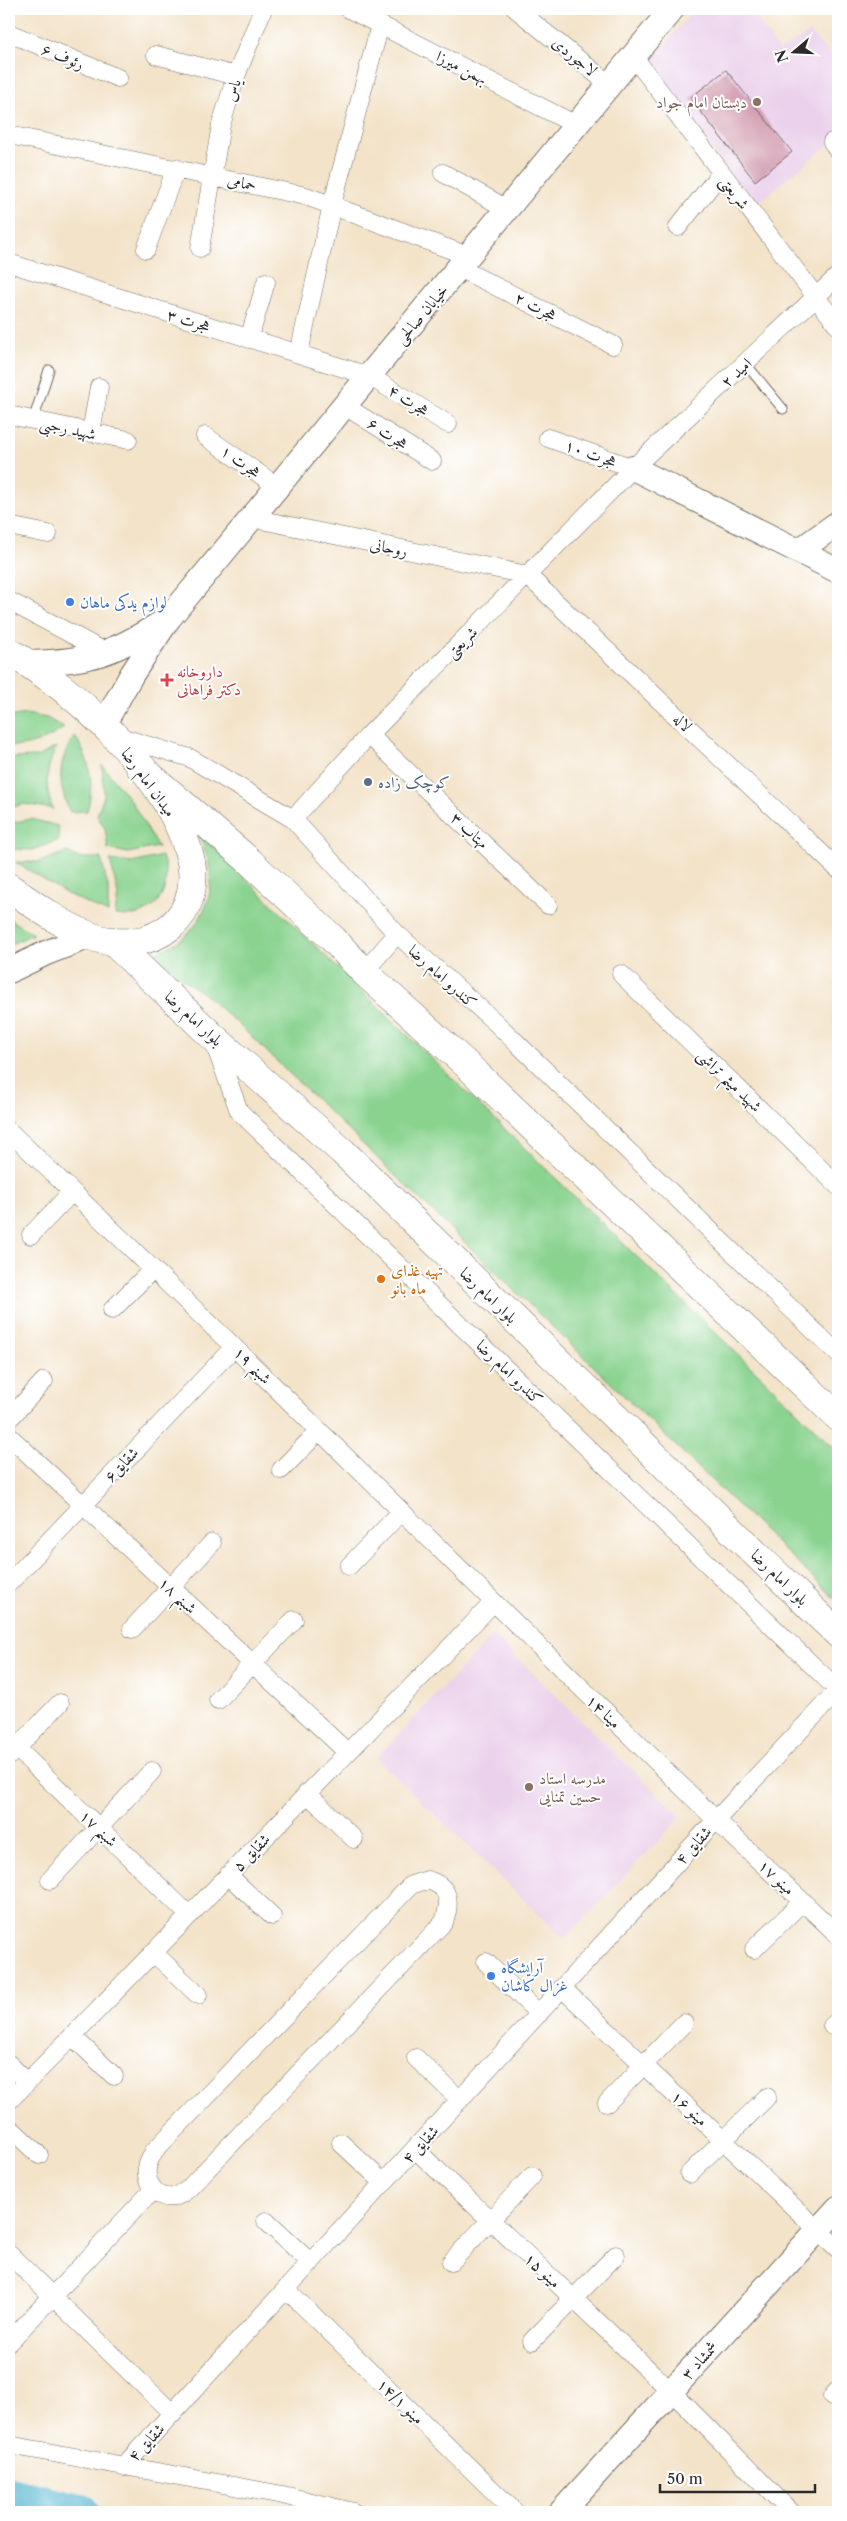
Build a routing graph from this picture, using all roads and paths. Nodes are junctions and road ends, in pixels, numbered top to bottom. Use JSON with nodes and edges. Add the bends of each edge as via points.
{"nodes":[{"id":1,"x":263,"y":9,"type":"edge"},
{"id":2,"x":349,"y":9,"type":"edge"},
{"id":3,"x":516,"y":9,"type":"edge"},
{"id":4,"x":672,"y":9,"type":"edge"},
{"id":5,"x":380,"y":26,"type":"junction"},
{"id":6,"x":9,"y":33,"type":"edge"},
{"id":7,"x":156,"y":55,"type":"dead end"},
{"id":8,"x":633,"y":56,"type":"junction"},
{"id":9,"x":236,"y":76,"type":"junction"},
{"id":10,"x":118,"y":78,"type":"dead end"},
{"id":11,"x":610,"y":85,"type":"junction"},
{"id":12,"x":576,"y":125,"type":"junction"},
{"id":13,"x":9,"y":135,"type":"edge"},
{"id":14,"x":176,"y":168,"type":"junction"},
{"id":15,"x":443,"y":173,"type":"dead end"},
{"id":16,"x":720,"y":174,"type":"junction"},
{"id":17,"x":212,"y":176,"type":"junction"},
{"id":18,"x":332,"y":205,"type":"junction"},
{"id":19,"x":507,"y":209,"type":"junction"},
{"id":20,"x":678,"y":227,"type":"dead end"},
{"id":21,"x":200,"y":248,"type":"dead end"},
{"id":22,"x":146,"y":249,"type":"dead end"},
{"id":23,"x":464,"y":262,"type":"junction"},
{"id":24,"x":9,"y":263,"type":"edge"},
{"id":25,"x":838,"y":276,"type":"edge"},
{"id":26,"x":266,"y":282,"type":"dead end"},
{"id":27,"x":816,"y":296,"type":"junction"},
{"id":28,"x":838,"y":326,"type":"edge"},
{"id":29,"x":250,"y":339,"type":"junction"},
{"id":30,"x":613,"y":345,"type":"dead end"},
{"id":31,"x":299,"y":353,"type":"junction"},
{"id":32,"x":745,"y":364,"type":"junction"},
{"id":33,"x":49,"y":370,"type":"dead end"},
{"id":34,"x":370,"y":376,"type":"junction"},
{"id":35,"x":99,"y":387,"type":"dead end"},
{"id":36,"x":345,"y":406,"type":"junction"},
{"id":37,"x":783,"y":409,"type":"dead end"},
{"id":38,"x":9,"y":415,"type":"edge"},
{"id":39,"x":33,"y":421,"type":"junction"},
{"id":40,"x":448,"y":424,"type":"dead end"},
{"id":41,"x":91,"y":433,"type":"junction"},
{"id":42,"x":204,"y":436,"type":"dead end"},
{"id":43,"x":548,"y":438,"type":"dead end"},
{"id":44,"x":128,"y":440,"type":"dead end"},
{"id":45,"x":432,"y":461,"type":"dead end"},
{"id":46,"x":633,"y":468,"type":"junction"},
{"id":47,"x":278,"y":487,"type":"junction"},
{"id":48,"x":252,"y":518,"type":"junction"},
{"id":49,"x":838,"y":523,"type":"edge"},
{"id":50,"x":9,"y":526,"type":"edge"},
{"id":51,"x":48,"y":534,"type":"dead end"},
{"id":52,"x":800,"y":550,"type":"junction"},
{"id":53,"x":838,"y":570,"type":"edge"},
{"id":54,"x":527,"y":576,"type":"junction"},
{"id":55,"x":9,"y":601,"type":"edge"},
{"id":56,"x":169,"y":618,"type":"junction"},
{"id":57,"x":107,"y":653,"type":"junction"},
{"id":58,"x":19,"y":658,"type":"edge"},
{"id":59,"x":109,"y":730,"type":"junction"},
{"id":60,"x":369,"y":735,"type":"junction"},
{"id":61,"x":140,"y":767,"type":"junction"},
{"id":62,"x":294,"y":819,"type":"junction"},
{"id":63,"x":838,"y":869,"type":"edge"},
{"id":64,"x":9,"y":887,"type":"edge"},
{"id":65,"x":548,"y":905,"type":"dead end"},
{"id":66,"x":397,"y":934,"type":"junction"},
{"id":67,"x":101,"y":939,"type":"junction"},
{"id":68,"x":9,"y":972,"type":"edge"},
{"id":69,"x":364,"y":972,"type":"junction"},
{"id":70,"x":621,"y":974,"type":"dead end"},
{"id":71,"x":211,"y":1035,"type":"junction"},
{"id":72,"x":9,"y":1131,"type":"edge"},
{"id":73,"x":838,"y":1186,"type":"edge"},
{"id":74,"x":72,"y":1192,"type":"junction"},
{"id":75,"x":31,"y":1235,"type":"dead end"},
{"id":76,"x":153,"y":1269,"type":"junction"},
{"id":77,"x":112,"y":1310,"type":"dead end"},
{"id":78,"x":234,"y":1347,"type":"junction"},
{"id":79,"x":838,"y":1354,"type":"edge"},
{"id":80,"x":44,"y":1381,"type":"dead end"},
{"id":81,"x":838,"y":1417,"type":"edge"},
{"id":82,"x":9,"y":1419,"type":"edge"},
{"id":83,"x":319,"y":1431,"type":"junction"},
{"id":84,"x":9,"y":1436,"type":"edge"},
{"id":85,"x":282,"y":1470,"type":"dead end"},
{"id":86,"x":81,"y":1505,"type":"junction"},
{"id":87,"x":401,"y":1512,"type":"junction"},
{"id":88,"x":212,"y":1543,"type":"dead end"},
{"id":89,"x":349,"y":1566,"type":"dead end"},
{"id":90,"x":9,"y":1583,"type":"edge"},
{"id":91,"x":171,"y":1589,"type":"junction"},
{"id":92,"x":493,"y":1603,"type":"junction"},
{"id":93,"x":294,"y":1620,"type":"dead end"},
{"id":94,"x":132,"y":1629,"type":"dead end"},
{"id":95,"x":838,"y":1634,"type":"edge"},
{"id":96,"x":253,"y":1665,"type":"junction"},
{"id":97,"x":838,"y":1690,"type":"edge"},
{"id":98,"x":218,"y":1700,"type":"dead end"},
{"id":99,"x":60,"y":1703,"type":"dead end"},
{"id":100,"x":11,"y":1749,"type":"edge"},
{"id":101,"x":347,"y":1752,"type":"junction"},
{"id":102,"x":152,"y":1771,"type":"dead end"},
{"id":103,"x":307,"y":1793,"type":"junction"},
{"id":104,"x":716,"y":1820,"type":"junction"},
{"id":105,"x":99,"y":1828,"type":"junction"},
{"id":106,"x":354,"y":1839,"type":"dead end"},
{"id":107,"x":228,"y":1875,"type":"junction"},
{"id":108,"x":50,"y":1880,"type":"dead end"},
{"id":109,"x":803,"y":1901,"type":"junction"},
{"id":110,"x":189,"y":1915,"type":"junction"},
{"id":111,"x":272,"y":1916,"type":"dead end"},
{"id":112,"x":838,"y":1935,"type":"edge"},
{"id":113,"x":754,"y":1949,"type":"dead end"},
{"id":114,"x":153,"y":1952,"type":"junction"},
{"id":115,"x":486,"y":1962,"type":"dead end"},
{"id":116,"x":562,"y":1988,"type":"junction"},
{"id":117,"x":198,"y":1995,"type":"dead end"},
{"id":118,"x":539,"y":2014,"type":"junction"},
{"id":119,"x":684,"y":2023,"type":"dead end"},
{"id":120,"x":72,"y":2036,"type":"junction"},
{"id":121,"x":416,"y":2058,"type":"dead end"},
{"id":122,"x":9,"y":2064,"type":"edge"},
{"id":123,"x":644,"y":2065,"type":"junction"},
{"id":124,"x":114,"y":2076,"type":"dead end"},
{"id":125,"x":27,"y":2082,"type":"junction"},
{"id":126,"x":767,"y":2097,"type":"dead end"},
{"id":127,"x":460,"y":2100,"type":"junction"},
{"id":128,"x":9,"y":2101,"type":"edge"},
{"id":129,"x":607,"y":2103,"type":"dead end"},
{"id":130,"x":9,"y":2127,"type":"edge"},
{"id":131,"x":723,"y":2140,"type":"junction"},
{"id":132,"x":341,"y":2143,"type":"dead end"},
{"id":133,"x":415,"y":2149,"type":"junction"},
{"id":134,"x":39,"y":2155,"type":"dead end"},
{"id":135,"x":689,"y":2174,"type":"dead end"},
{"id":136,"x":532,"y":2176,"type":"dead end"},
{"id":137,"x":384,"y":2183,"type":"junction"},
{"id":138,"x":153,"y":2190,"type":"junction"},
{"id":139,"x":838,"y":2208,"type":"edge"},
{"id":140,"x":490,"y":2220,"type":"junction"},
{"id":141,"x":266,"y":2221,"type":"dead end"},
{"id":142,"x":817,"y":2228,"type":"junction"},
{"id":143,"x":838,"y":2249,"type":"edge"},
{"id":144,"x":9,"y":2254,"type":"edge"},
{"id":145,"x":616,"y":2255,"type":"dead end"},
{"id":146,"x":451,"y":2262,"type":"dead end"},
{"id":147,"x":311,"y":2263,"type":"junction"},
{"id":148,"x":286,"y":2290,"type":"junction"},
{"id":149,"x":52,"y":2297,"type":"junction"},
{"id":150,"x":574,"y":2299,"type":"junction"},
{"id":151,"x":9,"y":2342,"type":"edge"},
{"id":152,"x":532,"y":2342,"type":"dead end"},
{"id":153,"x":671,"y":2391,"type":"junction"},
{"id":154,"x":173,"y":2414,"type":"junction"},
{"id":155,"x":9,"y":2445,"type":"edge"},
{"id":156,"x":123,"y":2467,"type":"junction"},
{"id":157,"x":353,"y":2512,"type":"edge"},
{"id":158,"x":515,"y":2512,"type":"edge"},
{"id":159,"x":561,"y":2512,"type":"edge"},
{"id":160,"x":791,"y":2512,"type":"edge"}],
"edges":[{"from":1,"to":9,"type":"street","name":"یاس"},
{"from":2,"to":5,"type":"street","name":"بهمن میرزا"},
{"from":3,"to":11,"type":"street","name":"لاجوردی"},
{"from":4,"to":8,"type":"street","name":"خیابان صالحی"},
{"from":5,"to":12,"type":"street","name":"بهمن میرزا"},
{"from":5,"to":18,"type":"street"},
{"from":6,"to":10,"type":"street","name":"رئوف ۶"},
{"from":7,"to":9,"type":"street"},
{"from":8,"to":11,"type":"street","name":"خیابان صالحی"},
{"from":8,"to":16,"type":"street","name":"شریعتی"},
{"from":9,"to":17,"type":"street","name":"یاس","via":[[221,125]]},
{"from":11,"to":12,"type":"street","name":"خیابان صالحی"},
{"from":12,"to":19,"type":"street","name":"خیابان صالحی"},
{"from":13,"to":14,"type":"street","name":"حمامی"},
{"from":14,"to":17,"type":"street","name":"حمامی"},
{"from":14,"to":22,"type":"street"},
{"from":15,"to":19,"type":"street"},
{"from":16,"to":20,"type":"street"},
{"from":16,"to":27,"type":"street","name":"شریعتی"},
{"from":17,"to":18,"type":"street","name":"حمامی","via":[[306,196]]},
{"from":17,"to":21,"type":"street","name":"یاس"},
{"from":18,"to":23,"type":"street","name":"حمامی"},
{"from":18,"to":31,"type":"street"},
{"from":19,"to":23,"type":"street","name":"خیابان صالحی"},
{"from":23,"to":30,"type":"street","name":"هجرت ۲"},
{"from":23,"to":34,"type":"street","name":"خیابان صالحی"},
{"from":24,"to":29,"type":"street","name":"هجرت ۳"},
{"from":25,"to":27,"type":"street","name":"امید ۲"},
{"from":26,"to":29,"type":"street"},
{"from":27,"to":28,"type":"street","name":"شریعتی"},
{"from":27,"to":32,"type":"street","name":"امید ۲"},
{"from":29,"to":31,"type":"street","name":"هجرت ۳"},
{"from":31,"to":34,"type":"street","name":"هجرت ۳"},
{"from":32,"to":37,"type":"lane"},
{"from":32,"to":46,"type":"street","name":"امید ۲"},
{"from":33,"to":39,"type":"lane"},
{"from":34,"to":36,"type":"street","name":"خیابان صالحی"},
{"from":34,"to":40,"type":"street","name":"هجرت ۴"},
{"from":35,"to":41,"type":"street"},
{"from":36,"to":45,"type":"street","name":"هجرت ۶"},
{"from":36,"to":47,"type":"street","name":"خیابان صالحی"},
{"from":38,"to":39,"type":"street","name":"شهید رجبی"},
{"from":39,"to":41,"type":"street","name":"شهید رجبی"},
{"from":41,"to":44,"type":"street","name":"شهید رجبی"},
{"from":42,"to":47,"type":"street","name":"هجرت ۱"},
{"from":43,"to":46,"type":"street","name":"هجرت ۱۰"},
{"from":46,"to":52,"type":"street"},
{"from":46,"to":54,"type":"street","name":"شریعتی"},
{"from":47,"to":48,"type":"street","name":"خیابان صالحی"},
{"from":48,"to":54,"type":"street","name":"روحانی"},
{"from":48,"to":56,"type":"street","name":"خیابان صالحی"},
{"from":49,"to":52,"type":"street"},
{"from":50,"to":51,"type":"street"},
{"from":52,"to":53,"type":"street"},
{"from":54,"to":60,"type":"street","name":"شریعتی"},
{"from":54,"to":63,"type":"street","name":"لاله"},
{"from":55,"to":57,"type":"street"},
{"from":56,"to":57,"type":"street","via":[[137,639]]},
{"from":56,"to":59,"type":"street","via":[[132,674]]},
{"from":57,"to":58,"type":"street","via":[[80,660]]},
{"from":58,"to":59,"type":"main road","name":"میدان امام رضا"},
{"from":59,"to":61,"type":"main road","name":"میدان امام رضا"},
{"from":59,"to":62,"type":"street","name":"کندرو امام رضا","via":[[190,758]]},
{"from":60,"to":62,"type":"street","name":"شریعتی"},
{"from":60,"to":65,"type":"street","name":"مهتاب ۳"},
{"from":61,"to":67,"type":"main road","name":"میدان امام رضا","via":[[164,799],[181,831],[192,867],[188,906],[172,927],[145,940]]},
{"from":61,"to":69,"type":"main road","via":[[247,859]]},
{"from":62,"to":66,"type":"street","name":"کندرو امام رضا"},
{"from":64,"to":67,"type":"main road","via":[[54,916]]},
{"from":66,"to":69,"type":"street"},
{"from":66,"to":79,"type":"street","name":"کندرو امام رضا","via":[[495,1022]]},
{"from":67,"to":68,"type":"street","via":[[46,953]]},
{"from":67,"to":71,"type":"main road","name":"بلوار امام رضا"},
{"from":69,"to":81,"type":"main road"},
{"from":70,"to":73,"type":"street","name":"شهید میثم تراشی"},
{"from":71,"to":95,"type":"main road","name":"بلوار امام رضا","via":[[343,1152]]},
{"from":71,"to":97,"type":"street","name":"کندرو امام رضا","via":[[239,1111]]},
{"from":72,"to":74,"type":"street","name":"شبنم ۱۹"},
{"from":74,"to":75,"type":"street"},
{"from":74,"to":76,"type":"street","name":"شبنم ۱۹"},
{"from":76,"to":77,"type":"street"},
{"from":76,"to":78,"type":"street","name":"شبنم ۱۹"},
{"from":78,"to":83,"type":"street","name":"شبنم ۱۹"},
{"from":78,"to":86,"type":"street","name":"شقایق۶"},
{"from":80,"to":82,"type":"street"},
{"from":83,"to":85,"type":"street"},
{"from":83,"to":87,"type":"street","name":"شبنم ۱۹"},
{"from":84,"to":86,"type":"street","name":"شبنم ۱۸"},
{"from":86,"to":90,"type":"street","name":"شقایق۶"},
{"from":86,"to":91,"type":"street","name":"شبنم ۱۸"},
{"from":87,"to":89,"type":"street"},
{"from":87,"to":92,"type":"street","name":"شبنم ۱۹"},
{"from":88,"to":91,"type":"street"},
{"from":91,"to":94,"type":"street"},
{"from":91,"to":96,"type":"street","name":"شبنم ۱۸"},
{"from":92,"to":101,"type":"street","name":"شقایق ۵"},
{"from":92,"to":104,"type":"street","name":"مینا ۱۴"},
{"from":93,"to":96,"type":"street"},
{"from":96,"to":98,"type":"street"},
{"from":96,"to":101,"type":"street","name":"شبنم ۱۸"},
{"from":97,"to":104,"type":"street","name":"شقایق ۴"},
{"from":99,"to":100,"type":"street"},
{"from":100,"to":105,"type":"street","name":"شبنم ۱۷"},
{"from":101,"to":103,"type":"street","name":"شقایق ۵"},
{"from":102,"to":105,"type":"street"},
{"from":103,"to":106,"type":"street"},
{"from":103,"to":107,"type":"street","name":"شقایق ۵"},
{"from":104,"to":109,"type":"street","name":"مینو ۱۷"},
{"from":104,"to":116,"type":"street","name":"شقایق ۴"},
{"from":105,"to":108,"type":"street"},
{"from":105,"to":110,"type":"street","name":"شبنم ۱۷"},
{"from":107,"to":110,"type":"street","name":"شقایق ۵"},
{"from":107,"to":111,"type":"street"},
{"from":109,"to":112,"type":"street","name":"مینو ۱۷"},
{"from":109,"to":113,"type":"street"},
{"from":110,"to":114,"type":"street","name":"شقایق ۵"},
{"from":114,"to":117,"type":"street"},
{"from":114,"to":120,"type":"street","name":"شقایق ۵"},
{"from":115,"to":118,"type":"street"},
{"from":116,"to":118,"type":"street","name":"شقایق ۴"},
{"from":116,"to":123,"type":"street","name":"مینو ۱۶"},
{"from":118,"to":127,"type":"street","name":"شقایق ۴"},
{"from":119,"to":123,"type":"street"},
{"from":120,"to":124,"type":"street"},
{"from":120,"to":125,"type":"street","name":"شقایق ۵"},
{"from":121,"to":127,"type":"street"},
{"from":122,"to":125,"type":"street"},
{"from":123,"to":129,"type":"street"},
{"from":123,"to":131,"type":"street","name":"مینو ۱۶"},
{"from":125,"to":128,"type":"street","name":"شقایق ۵"},
{"from":126,"to":131,"type":"street"},
{"from":127,"to":133,"type":"street","name":"شقایق ۴"},
{"from":130,"to":134,"type":"street"},
{"from":131,"to":135,"type":"street"},
{"from":131,"to":142,"type":"street","name":"مینو ۱۶"},
{"from":132,"to":137,"type":"street"},
{"from":133,"to":137,"type":"street","name":"شقایق ۴"},
{"from":133,"to":140,"type":"street","name":"مینو ۱۵"},
{"from":136,"to":140,"type":"street"},
{"from":137,"to":147,"type":"street","name":"شقایق ۴"},
{"from":138,"to":138,"type":"street","via":[[173,2198],[187,2190],[444,1922],[449,1907],[445,1892],[438,1883],[427,1880],[411,1885],[154,2151],[146,2169]]},
{"from":138,"to":149,"type":"street"},
{"from":139,"to":142,"type":"street","name":"شمشاد ۳"},
{"from":140,"to":146,"type":"street"},
{"from":140,"to":150,"type":"street","name":"مینو ۱۵"},
{"from":141,"to":147,"type":"street"},
{"from":142,"to":143,"type":"street","name":"مینو ۱۶"},
{"from":142,"to":153,"type":"street","name":"شمشاد ۳"},
{"from":144,"to":149,"type":"street"},
{"from":145,"to":150,"type":"street"},
{"from":147,"to":148,"type":"street","name":"شقایق ۴"},
{"from":148,"to":154,"type":"street","name":"شقایق ۴"},
{"from":148,"to":158,"type":"street","name":"مینو ۱۴/۱"},
{"from":149,"to":151,"type":"street"},
{"from":149,"to":154,"type":"street"},
{"from":150,"to":152,"type":"street"},
{"from":150,"to":153,"type":"street","name":"مینو ۱۵"},
{"from":153,"to":159,"type":"street","name":"شمشاد ۳"},
{"from":153,"to":160,"type":"street","name":"مینو ۱۵"},
{"from":154,"to":156,"type":"street","name":"شقایق ۴"},
{"from":155,"to":156,"type":"street"},
{"from":156,"to":157,"type":"street","via":[[284,2495]]}]}
